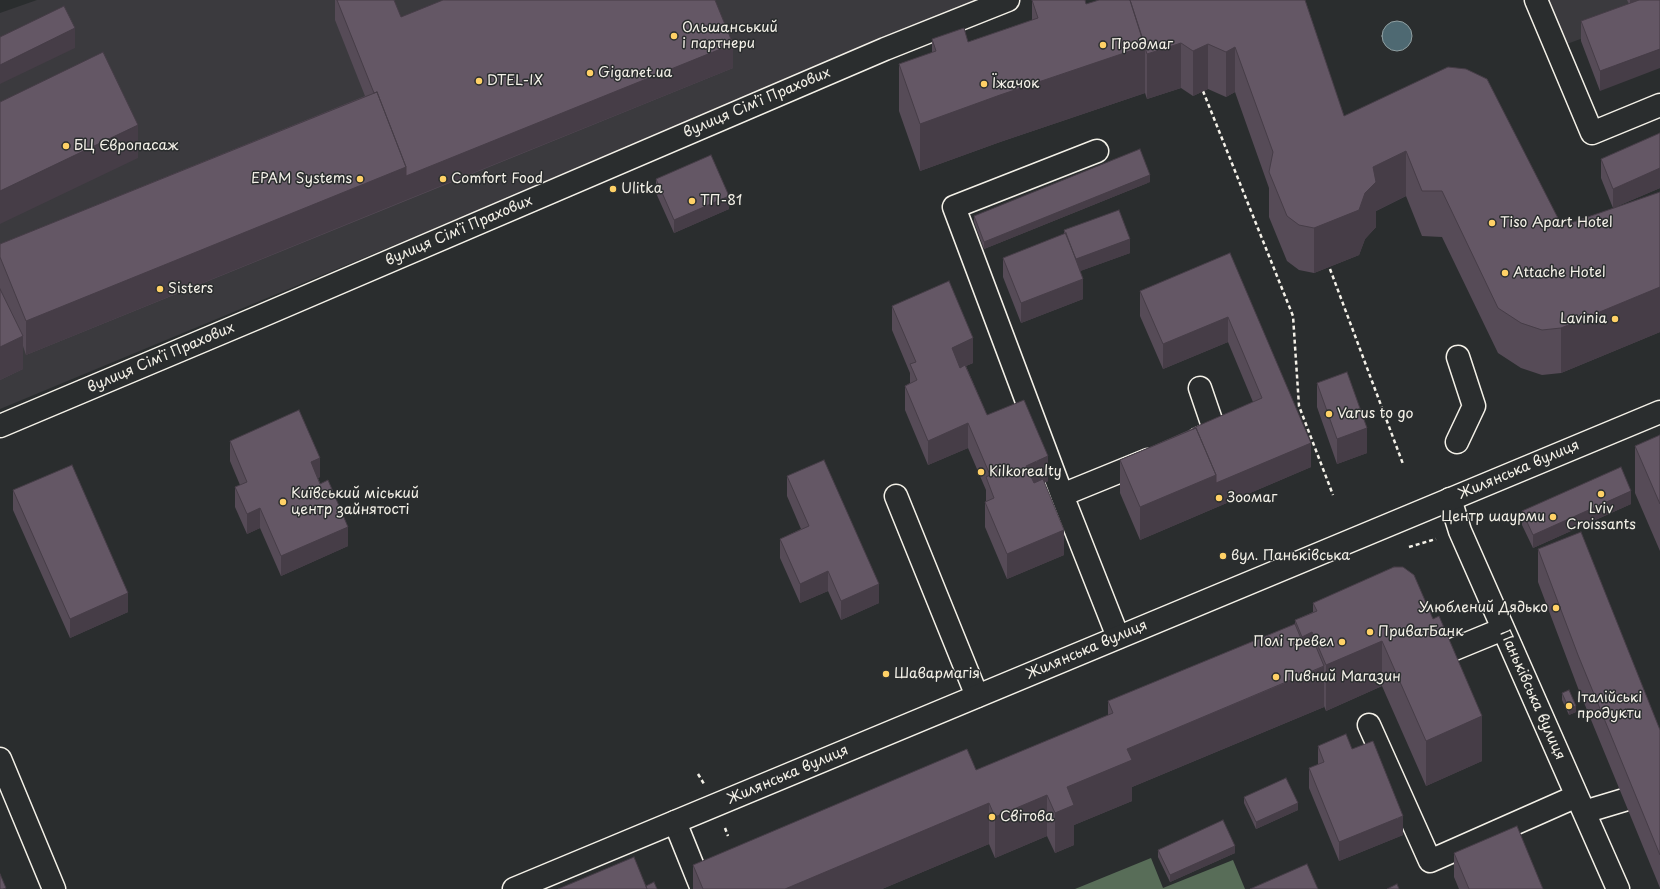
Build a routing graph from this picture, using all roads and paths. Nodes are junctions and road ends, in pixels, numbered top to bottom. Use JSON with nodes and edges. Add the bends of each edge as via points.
{"nodes":[{"id":1,"x":1008,"y":0,"type":"edge"},
{"id":2,"x":1536,"y":0,"type":"edge"},
{"id":3,"x":1203,"y":91,"type":"edge"},
{"id":4,"x":1660,"y":105,"type":"edge"},
{"id":5,"x":1097,"y":151,"type":"dead end"},
{"id":6,"x":1330,"y":269,"type":"dead end"},
{"id":7,"x":1458,"y":357,"type":"dead end"},
{"id":8,"x":1200,"y":388,"type":"dead end"},
{"id":9,"x":1660,"y":412,"type":"edge"},
{"id":10,"x":0,"y":426,"type":"edge"},
{"id":11,"x":1457,"y":442,"type":"dead end"},
{"id":12,"x":1403,"y":464,"type":"dead end"},
{"id":13,"x":1062,"y":495,"type":"junction"},
{"id":14,"x":1333,"y":495,"type":"dead end"},
{"id":15,"x":896,"y":496,"type":"dead end"},
{"id":16,"x":1450,"y":499,"type":"junction"},
{"id":17,"x":1503,"y":629,"type":"junction"},
{"id":18,"x":1118,"y":637,"type":"junction"},
{"id":19,"x":1430,"y":659,"type":"edge"},
{"id":20,"x":977,"y":696,"type":"junction"},
{"id":21,"x":1369,"y":725,"type":"dead end"},
{"id":22,"x":0,"y":759,"type":"edge"},
{"id":23,"x":1624,"y":800,"type":"edge"},
{"id":24,"x":1580,"y":804,"type":"junction"},
{"id":25,"x":675,"y":822,"type":"junction"},
{"id":26,"x":54,"y":889,"type":"edge"},
{"id":27,"x":514,"y":889,"type":"edge"},
{"id":28,"x":702,"y":889,"type":"edge"},
{"id":29,"x":1618,"y":889,"type":"edge"}],
"edges":[{"from":1,"to":10,"type":"street","name":"вулиця Сімʼї Прахових","via":[[885,49]]},
{"from":2,"to":4,"type":"street","via":[[1592,133]]},
{"from":3,"to":14,"type":"path","via":[[1293,316],[1299,406]]},
{"from":5,"to":13,"type":"street","via":[[954,207]]},
{"from":6,"to":12,"type":"path"},
{"from":7,"to":11,"type":"street","via":[[1474,406]]},
{"from":8,"to":13,"type":"street","via":[[1215,432]]},
{"from":9,"to":16,"type":"street","name":"Жилянська вулиця"},
{"from":13,"to":18,"type":"street"},
{"from":15,"to":20,"type":"street"},
{"from":16,"to":17,"type":"street","name":"Паньківська вулиця","via":[[1460,531]]},
{"from":16,"to":18,"type":"street","name":"Жилянська вулиця"},
{"from":17,"to":19,"type":"street"},
{"from":17,"to":24,"type":"street","name":"Паньківська вулиця"},
{"from":18,"to":20,"type":"street","name":"Жилянська вулиця"},
{"from":20,"to":25,"type":"street","name":"Жилянська вулиця"},
{"from":21,"to":24,"type":"street","via":[[1430,862]]},
{"from":22,"to":26,"type":"street"},
{"from":23,"to":24,"type":"street"},
{"from":24,"to":29,"type":"street","name":"Паньківська вулиця"},
{"from":25,"to":27,"type":"street","name":"Жилянська вулиця"},
{"from":25,"to":28,"type":"street"}]}
